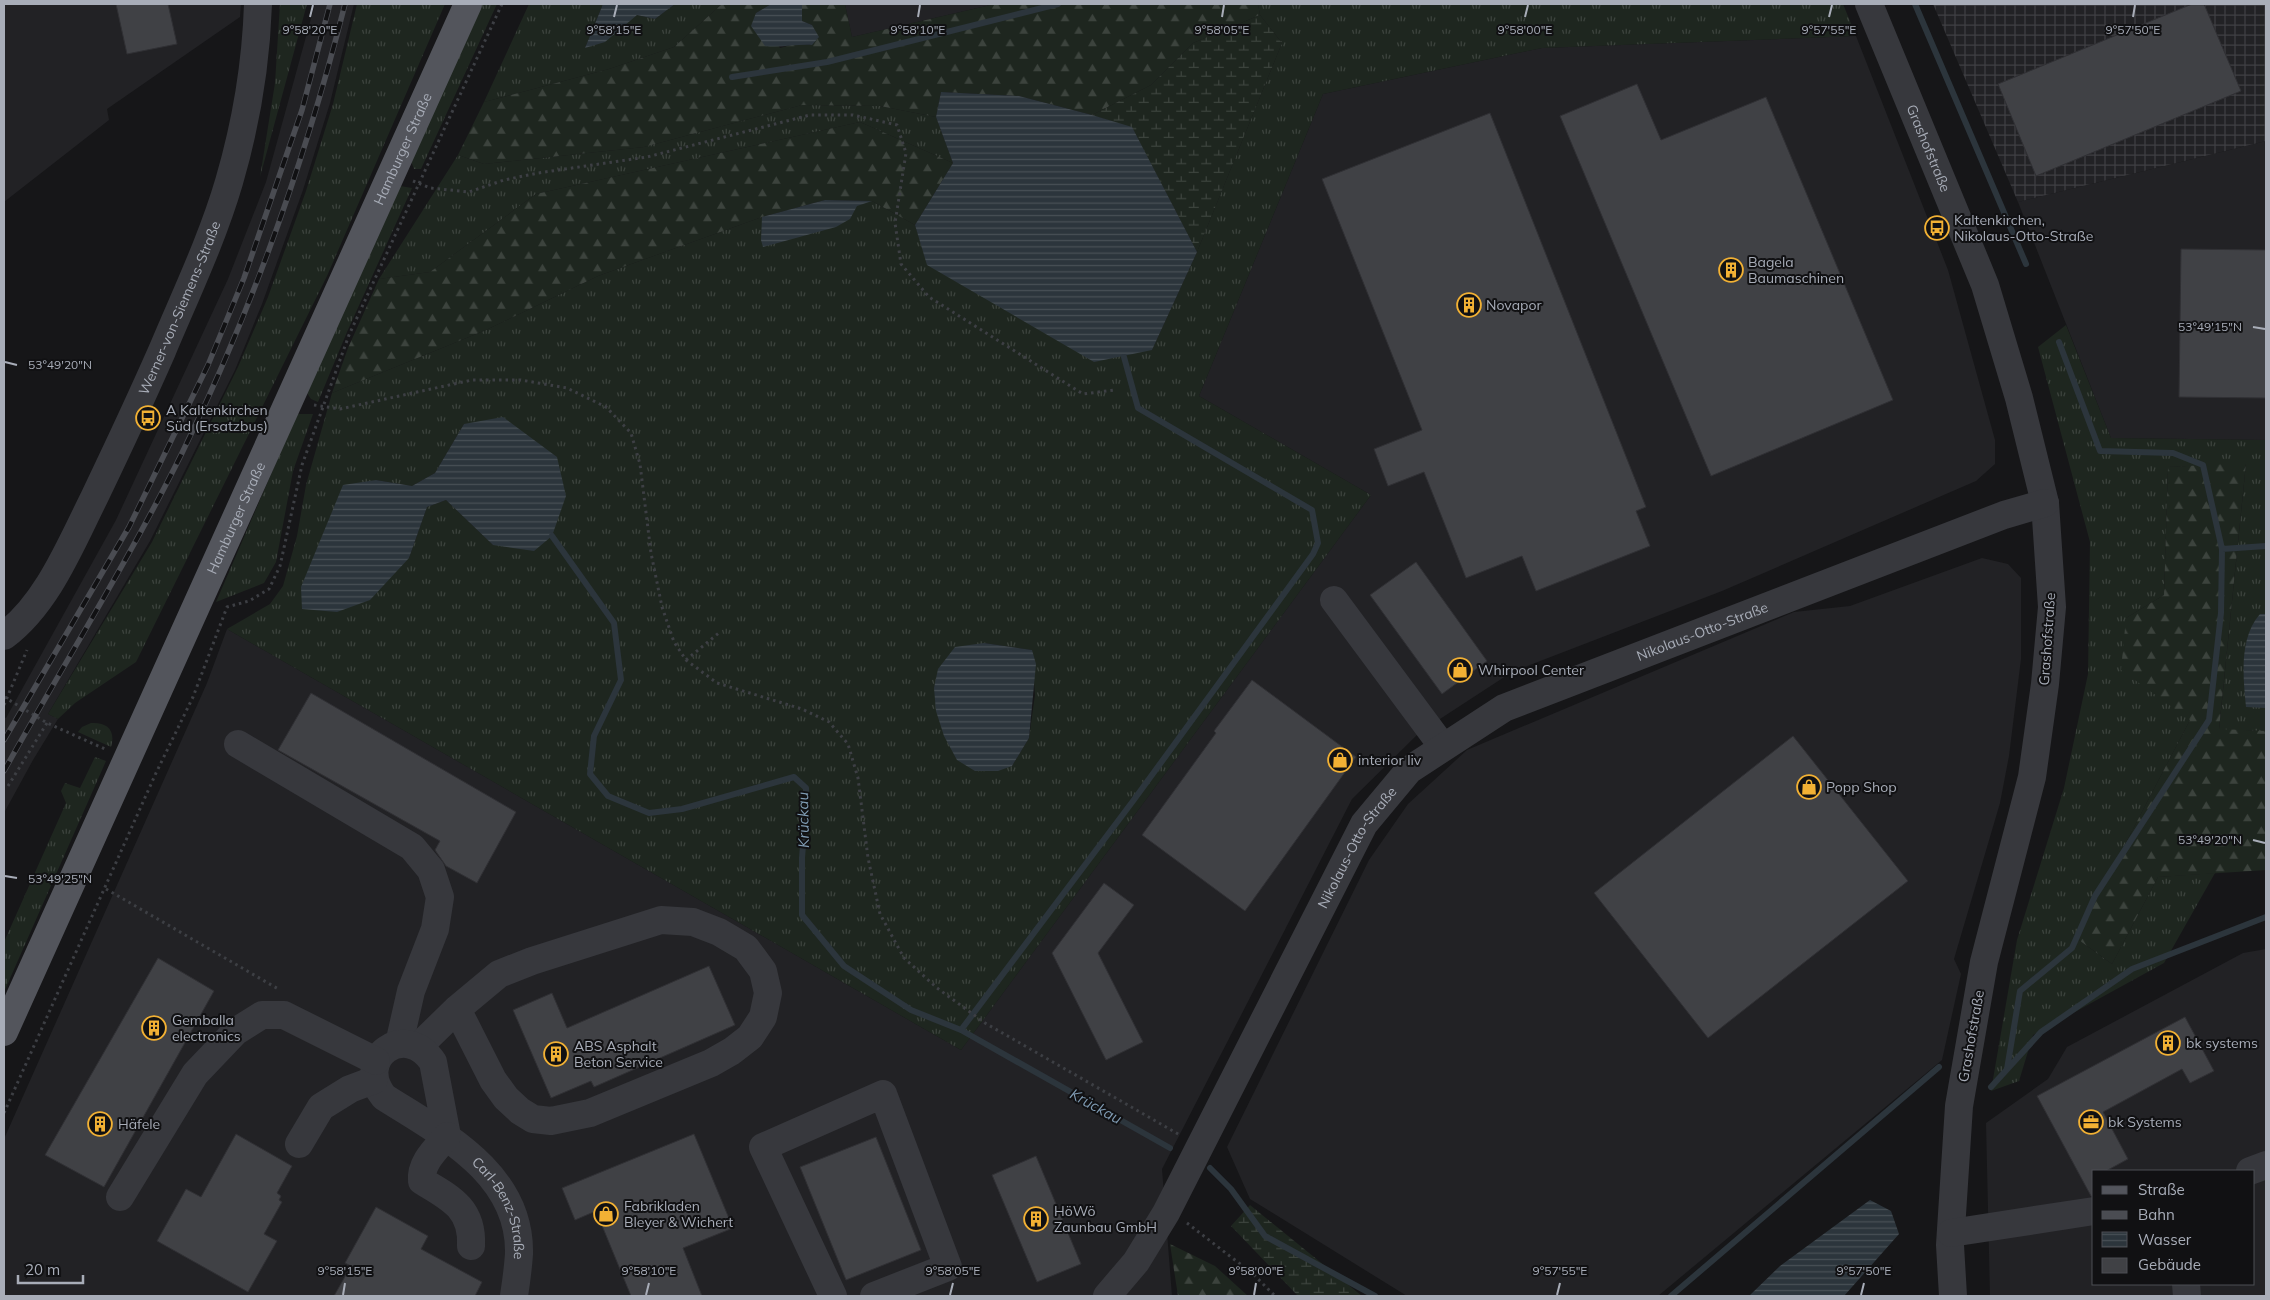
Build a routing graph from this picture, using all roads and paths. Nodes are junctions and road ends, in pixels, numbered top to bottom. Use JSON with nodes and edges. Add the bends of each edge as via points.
{"nodes":[{"id":1,"x":258,"y":4,"type":"edge"},
{"id":2,"x":468,"y":4,"type":"edge"},
{"id":3,"x":502,"y":4,"type":"edge"},
{"id":4,"x":1869,"y":4,"type":"edge"},
{"id":5,"x":391,"y":174,"type":"junction"},
{"id":6,"x":420,"y":183,"type":"junction"},
{"id":7,"x":1114,"y":390,"type":"dead end"},
{"id":8,"x":290,"y":397,"type":"junction"},
{"id":9,"x":322,"y":407,"type":"junction"},
{"id":10,"x":2045,"y":503,"type":"junction"},
{"id":11,"x":1334,"y":600,"type":"dead end"},
{"id":12,"x":720,"y":632,"type":"dead end"},
{"id":13,"x":4,"y":636,"type":"edge"},
{"id":14,"x":686,"y":660,"type":"junction"},
{"id":15,"x":5,"y":698,"type":"edge"},
{"id":16,"x":4,"y":705,"type":"edge"},
{"id":17,"x":47,"y":723,"type":"junction"},
{"id":18,"x":238,"y":744,"type":"dead end"},
{"id":19,"x":1443,"y":747,"type":"junction"},
{"id":20,"x":128,"y":759,"type":"junction"},
{"id":21,"x":156,"y":773,"type":"junction"},
{"id":22,"x":8,"y":786,"type":"dead end"},
{"id":23,"x":106,"y":889,"type":"junction"},
{"id":24,"x":283,"y":991,"type":"dead end"},
{"id":25,"x":457,"y":1008,"type":"junction"},
{"id":26,"x":4,"y":1032,"type":"edge"},
{"id":27,"x":408,"y":1045,"type":"junction"},
{"id":28,"x":375,"y":1071,"type":"junction"},
{"id":29,"x":4,"y":1113,"type":"edge"},
{"id":30,"x":447,"y":1136,"type":"junction"},
{"id":31,"x":299,"y":1144,"type":"dead end"},
{"id":32,"x":1200,"y":1147,"type":"junction"},
{"id":33,"x":2266,"y":1165,"type":"edge"},
{"id":34,"x":2253,"y":1170,"type":"edge"},
{"id":35,"x":120,"y":1197,"type":"dead end"},
{"id":36,"x":2092,"y":1211,"type":"edge"},
{"id":37,"x":1166,"y":1212,"type":"junction"},
{"id":38,"x":1951,"y":1233,"type":"junction"},
{"id":39,"x":471,"y":1246,"type":"dead end"},
{"id":40,"x":514,"y":1296,"type":"edge"},
{"id":41,"x":833,"y":1296,"type":"edge"},
{"id":42,"x":874,"y":1296,"type":"edge"},
{"id":43,"x":1107,"y":1296,"type":"edge"},
{"id":44,"x":1275,"y":1296,"type":"edge"},
{"id":45,"x":1953,"y":1296,"type":"edge"}],
"edges":[{"from":1,"to":13,"type":"street","name":"Werner-von-Siemens-Straße","via":[[250,98],[229,183],[202,257],[131,422],[69,549],[34,608]]},
{"from":2,"to":5,"type":"main road","name":"Hamburger Straße"},
{"from":3,"to":6,"type":"path"},
{"from":4,"to":10,"type":"street","name":"Grashofstraße","via":[[1985,285],[2019,398]]},
{"from":5,"to":6,"type":"path"},
{"from":5,"to":8,"type":"main road","name":"Hamburger Straße"},
{"from":6,"to":7,"type":"path","via":[[430,188],[469,192],[538,173],[646,157],[810,115],[853,115],[897,125],[906,153],[895,223],[901,264],[930,297],[1083,394]]},
{"from":6,"to":9,"type":"path","via":[[349,335]]},
{"from":8,"to":9,"type":"path"},
{"from":8,"to":20,"type":"main road","name":"Hamburger Straße"},
{"from":9,"to":14,"type":"path","via":[[340,409],[472,380],[521,380],[567,388],[606,407],[631,434],[640,464],[651,553],[662,607],[674,642]]},
{"from":9,"to":21,"type":"path","via":[[302,464],[280,566],[269,589],[248,601],[227,607],[193,697]]},
{"from":10,"to":19,"type":"street","name":"Nikolaus-Otto-Straße","via":[[2004,515],[1504,708]]},
{"from":10,"to":38,"type":"street","name":"Grashofstraße","via":[[2052,607],[2045,684],[2032,777],[1984,962],[1958,1106]]},
{"from":11,"to":19,"type":"street"},
{"from":12,"to":14,"type":"path"},
{"from":14,"to":32,"type":"path","via":[[717,683],[802,709],[829,722],[848,744],[858,778],[868,858],[880,914],[904,958],[985,1023]]},
{"from":15,"to":16,"type":"path"},
{"from":15,"to":17,"type":"path"},
{"from":17,"to":20,"type":"path"},
{"from":17,"to":22,"type":"path"},
{"from":18,"to":27,"type":"street","via":[[412,847],[432,870],[440,897],[435,929],[411,991]]},
{"from":19,"to":32,"type":"street","name":"Nikolaus-Otto-Straße","via":[[1409,770],[1364,824]]},
{"from":20,"to":21,"type":"path"},
{"from":20,"to":26,"type":"main road","name":"Hamburger Straße"},
{"from":21,"to":23,"type":"path"},
{"from":23,"to":24,"type":"path"},
{"from":23,"to":29,"type":"path"},
{"from":25,"to":25,"type":"street","via":[[499,974],[532,960],[661,920],[693,922],[746,948],[763,971],[768,993],[763,1017],[750,1037],[732,1051],[590,1112],[551,1120],[533,1119],[506,1098],[493,1080]]},
{"from":25,"to":27,"type":"street"},
{"from":27,"to":28,"type":"street","via":[[389,1047]]},
{"from":27,"to":30,"type":"street","via":[[427,1053],[433,1062]]},
{"from":28,"to":30,"type":"street","name":"Carl-Benz-Straße","via":[[377,1090],[384,1097]]},
{"from":28,"to":31,"type":"street","via":[[321,1107]]},
{"from":28,"to":35,"type":"street","via":[[284,1015],[262,1015],[235,1032],[195,1074]]},
{"from":30,"to":39,"type":"street","via":[[421,1172],[422,1181],[457,1203],[472,1232]]},
{"from":30,"to":40,"type":"street","name":"Carl-Benz-Straße","via":[[478,1162],[499,1186],[514,1220],[519,1253]]},
{"from":32,"to":37,"type":"street","name":"Nikolaus-Otto-Straße"},
{"from":33,"to":34,"type":"street"},
{"from":36,"to":38,"type":"street"},
{"from":37,"to":43,"type":"street","name":"Nikolaus-Otto-Straße","via":[[1136,1262]]},
{"from":37,"to":44,"type":"path","via":[[1189,1224],[1253,1274]]},
{"from":38,"to":45,"type":"street","name":"Grashofstraße"},
{"from":41,"to":42,"type":"street","via":[[763,1147],[883,1094],[948,1267]]}]}
